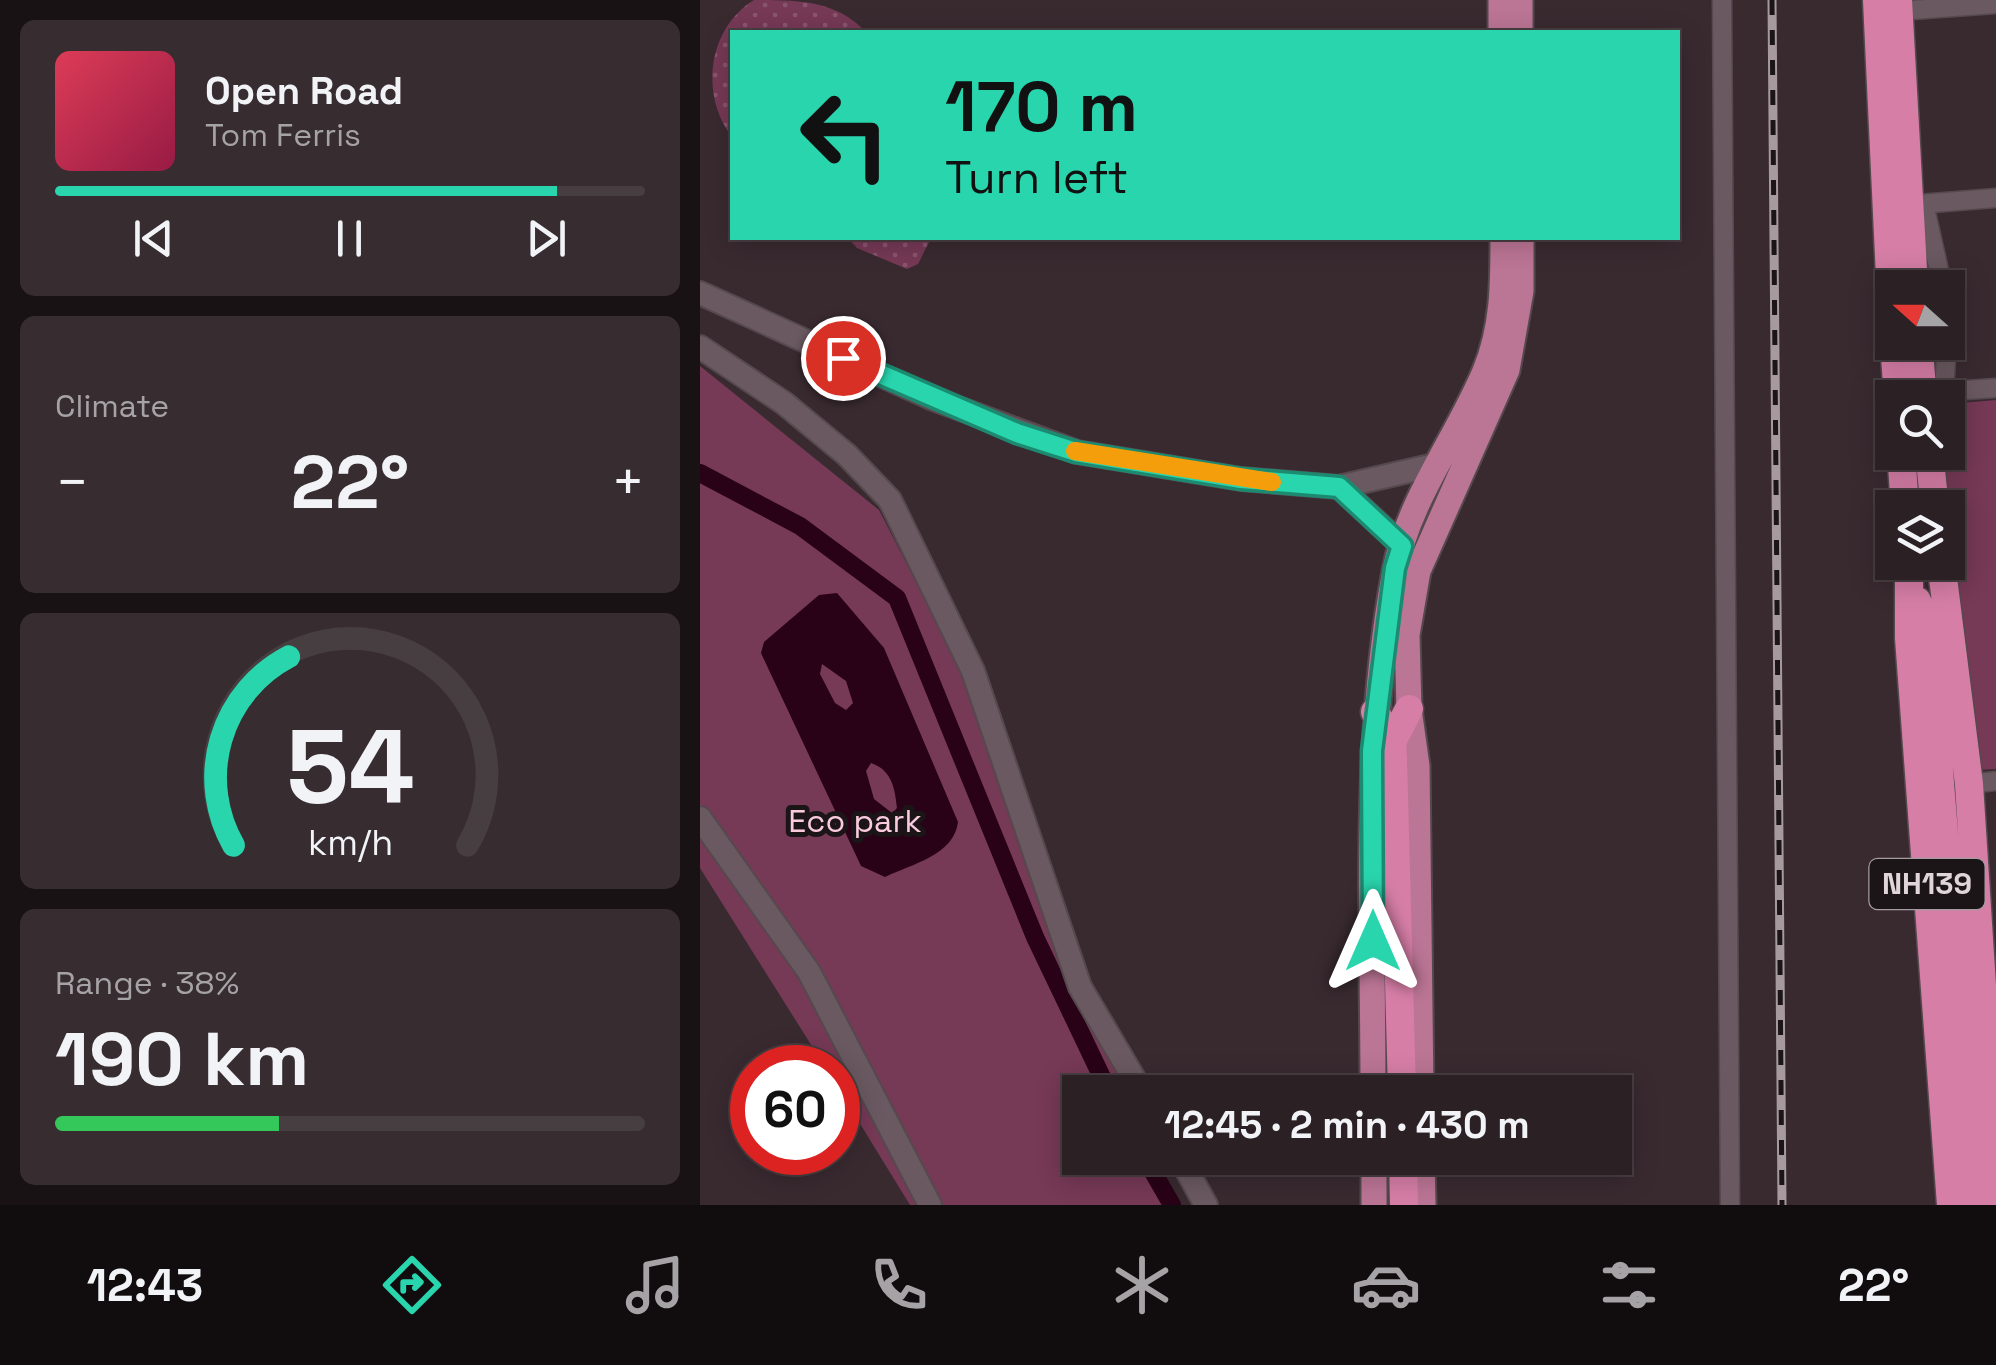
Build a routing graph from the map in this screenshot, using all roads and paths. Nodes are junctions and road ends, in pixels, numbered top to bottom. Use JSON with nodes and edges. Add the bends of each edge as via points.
{"nodes":[{"id":1,"x":1501,"y":0,"type":"edge"},
{"id":2,"x":1520,"y":0,"type":"edge"},
{"id":3,"x":1722,"y":0,"type":"edge"},
{"id":4,"x":1891,"y":4,"type":"edge"},
{"id":5,"x":1996,"y":4,"type":"edge"},
{"id":6,"x":1501,"y":30,"type":"edge"},
{"id":7,"x":1520,"y":30,"type":"edge"},
{"id":8,"x":1996,"y":198,"type":"edge"},
{"id":9,"x":1916,"y":204,"type":"junction"},
{"id":10,"x":1503,"y":240,"type":"edge"},
{"id":11,"x":1521,"y":240,"type":"edge"},
{"id":12,"x":1892,"y":270,"type":"edge"},
{"id":13,"x":1914,"y":270,"type":"edge"},
{"id":14,"x":1937,"y":270,"type":"edge"},
{"id":15,"x":700,"y":293,"type":"edge"},
{"id":16,"x":700,"y":347,"type":"edge"},
{"id":17,"x":1996,"y":388,"type":"edge"},
{"id":18,"x":1965,"y":391,"type":"edge"},
{"id":19,"x":1438,"y":464,"type":"junction"},
{"id":20,"x":1339,"y":487,"type":"junction"},
{"id":21,"x":1402,"y":546,"type":"junction"},
{"id":22,"x":1910,"y":580,"type":"edge"},
{"id":23,"x":1912,"y":580,"type":"edge"},
{"id":24,"x":1940,"y":580,"type":"edge"},
{"id":25,"x":1943,"y":580,"type":"edge"},
{"id":26,"x":1928,"y":630,"type":"junction"},
{"id":27,"x":1409,"y":710,"type":"junction"},
{"id":28,"x":1375,"y":712,"type":"junction"},
{"id":29,"x":1393,"y":750,"type":"junction"},
{"id":30,"x":1983,"y":782,"type":"edge"},
{"id":31,"x":700,"y":818,"type":"edge"},
{"id":32,"x":1132,"y":1075,"type":"edge"},
{"id":33,"x":1374,"y":1075,"type":"edge"},
{"id":34,"x":1402,"y":1075,"type":"edge"},
{"id":35,"x":1421,"y":1075,"type":"edge"},
{"id":36,"x":1189,"y":1175,"type":"edge"},
{"id":37,"x":1374,"y":1175,"type":"edge"},
{"id":38,"x":1403,"y":1175,"type":"edge"},
{"id":39,"x":1422,"y":1175,"type":"edge"},
{"id":40,"x":1996,"y":1203,"type":"edge"},
{"id":41,"x":930,"y":1205,"type":"edge"},
{"id":42,"x":1206,"y":1205,"type":"edge"},
{"id":43,"x":1374,"y":1205,"type":"edge"},
{"id":44,"x":1404,"y":1205,"type":"edge"},
{"id":45,"x":1423,"y":1205,"type":"edge"},
{"id":46,"x":1730,"y":1205,"type":"edge"},
{"id":47,"x":1950,"y":1205,"type":"edge"},
{"id":48,"x":1974,"y":1205,"type":"edge"}],
"edges":[{"from":1,"to":6,"type":"main road"},
{"from":2,"to":7,"type":"main road"},
{"from":3,"to":46,"type":"street"},
{"from":4,"to":5,"type":"street"},
{"from":4,"to":9,"type":"highway"},
{"from":4,"to":12,"type":"highway"},
{"from":8,"to":9,"type":"street"},
{"from":9,"to":13,"type":"highway"},
{"from":9,"to":14,"type":"street"},
{"from":10,"to":19,"type":"main road","via":[[1499,328]]},
{"from":11,"to":27,"type":"main road","via":[[1521,291],[1508,370],[1418,571],[1407,635]]},
{"from":15,"to":20,"type":"street","via":[[1049,444],[1241,479]]},
{"from":16,"to":32,"type":"street","via":[[784,402],[890,500],[972,671],[1080,987]]},
{"from":17,"to":18,"type":"street"},
{"from":19,"to":20,"type":"street"},
{"from":19,"to":21,"type":"main road"},
{"from":20,"to":21,"type":"street"},
{"from":21,"to":28,"type":"main road"},
{"from":22,"to":47,"type":"highway","number":"NH139"},
{"from":23,"to":26,"type":"highway"},
{"from":24,"to":26,"type":"highway"},
{"from":25,"to":30,"type":"highway","number":"NH139"},
{"from":26,"to":48,"type":"highway"},
{"from":27,"to":29,"type":"highway"},
{"from":27,"to":35,"type":"main road","via":[[1417,766]]},
{"from":28,"to":29,"type":"highway"},
{"from":28,"to":33,"type":"main road"},
{"from":29,"to":34,"type":"highway"},
{"from":30,"to":40,"type":"highway","number":"NH139"},
{"from":31,"to":41,"type":"street","via":[[809,972]]},
{"from":36,"to":42,"type":"street"},
{"from":37,"to":43,"type":"main road"},
{"from":38,"to":44,"type":"highway"},
{"from":39,"to":45,"type":"main road"}]}
